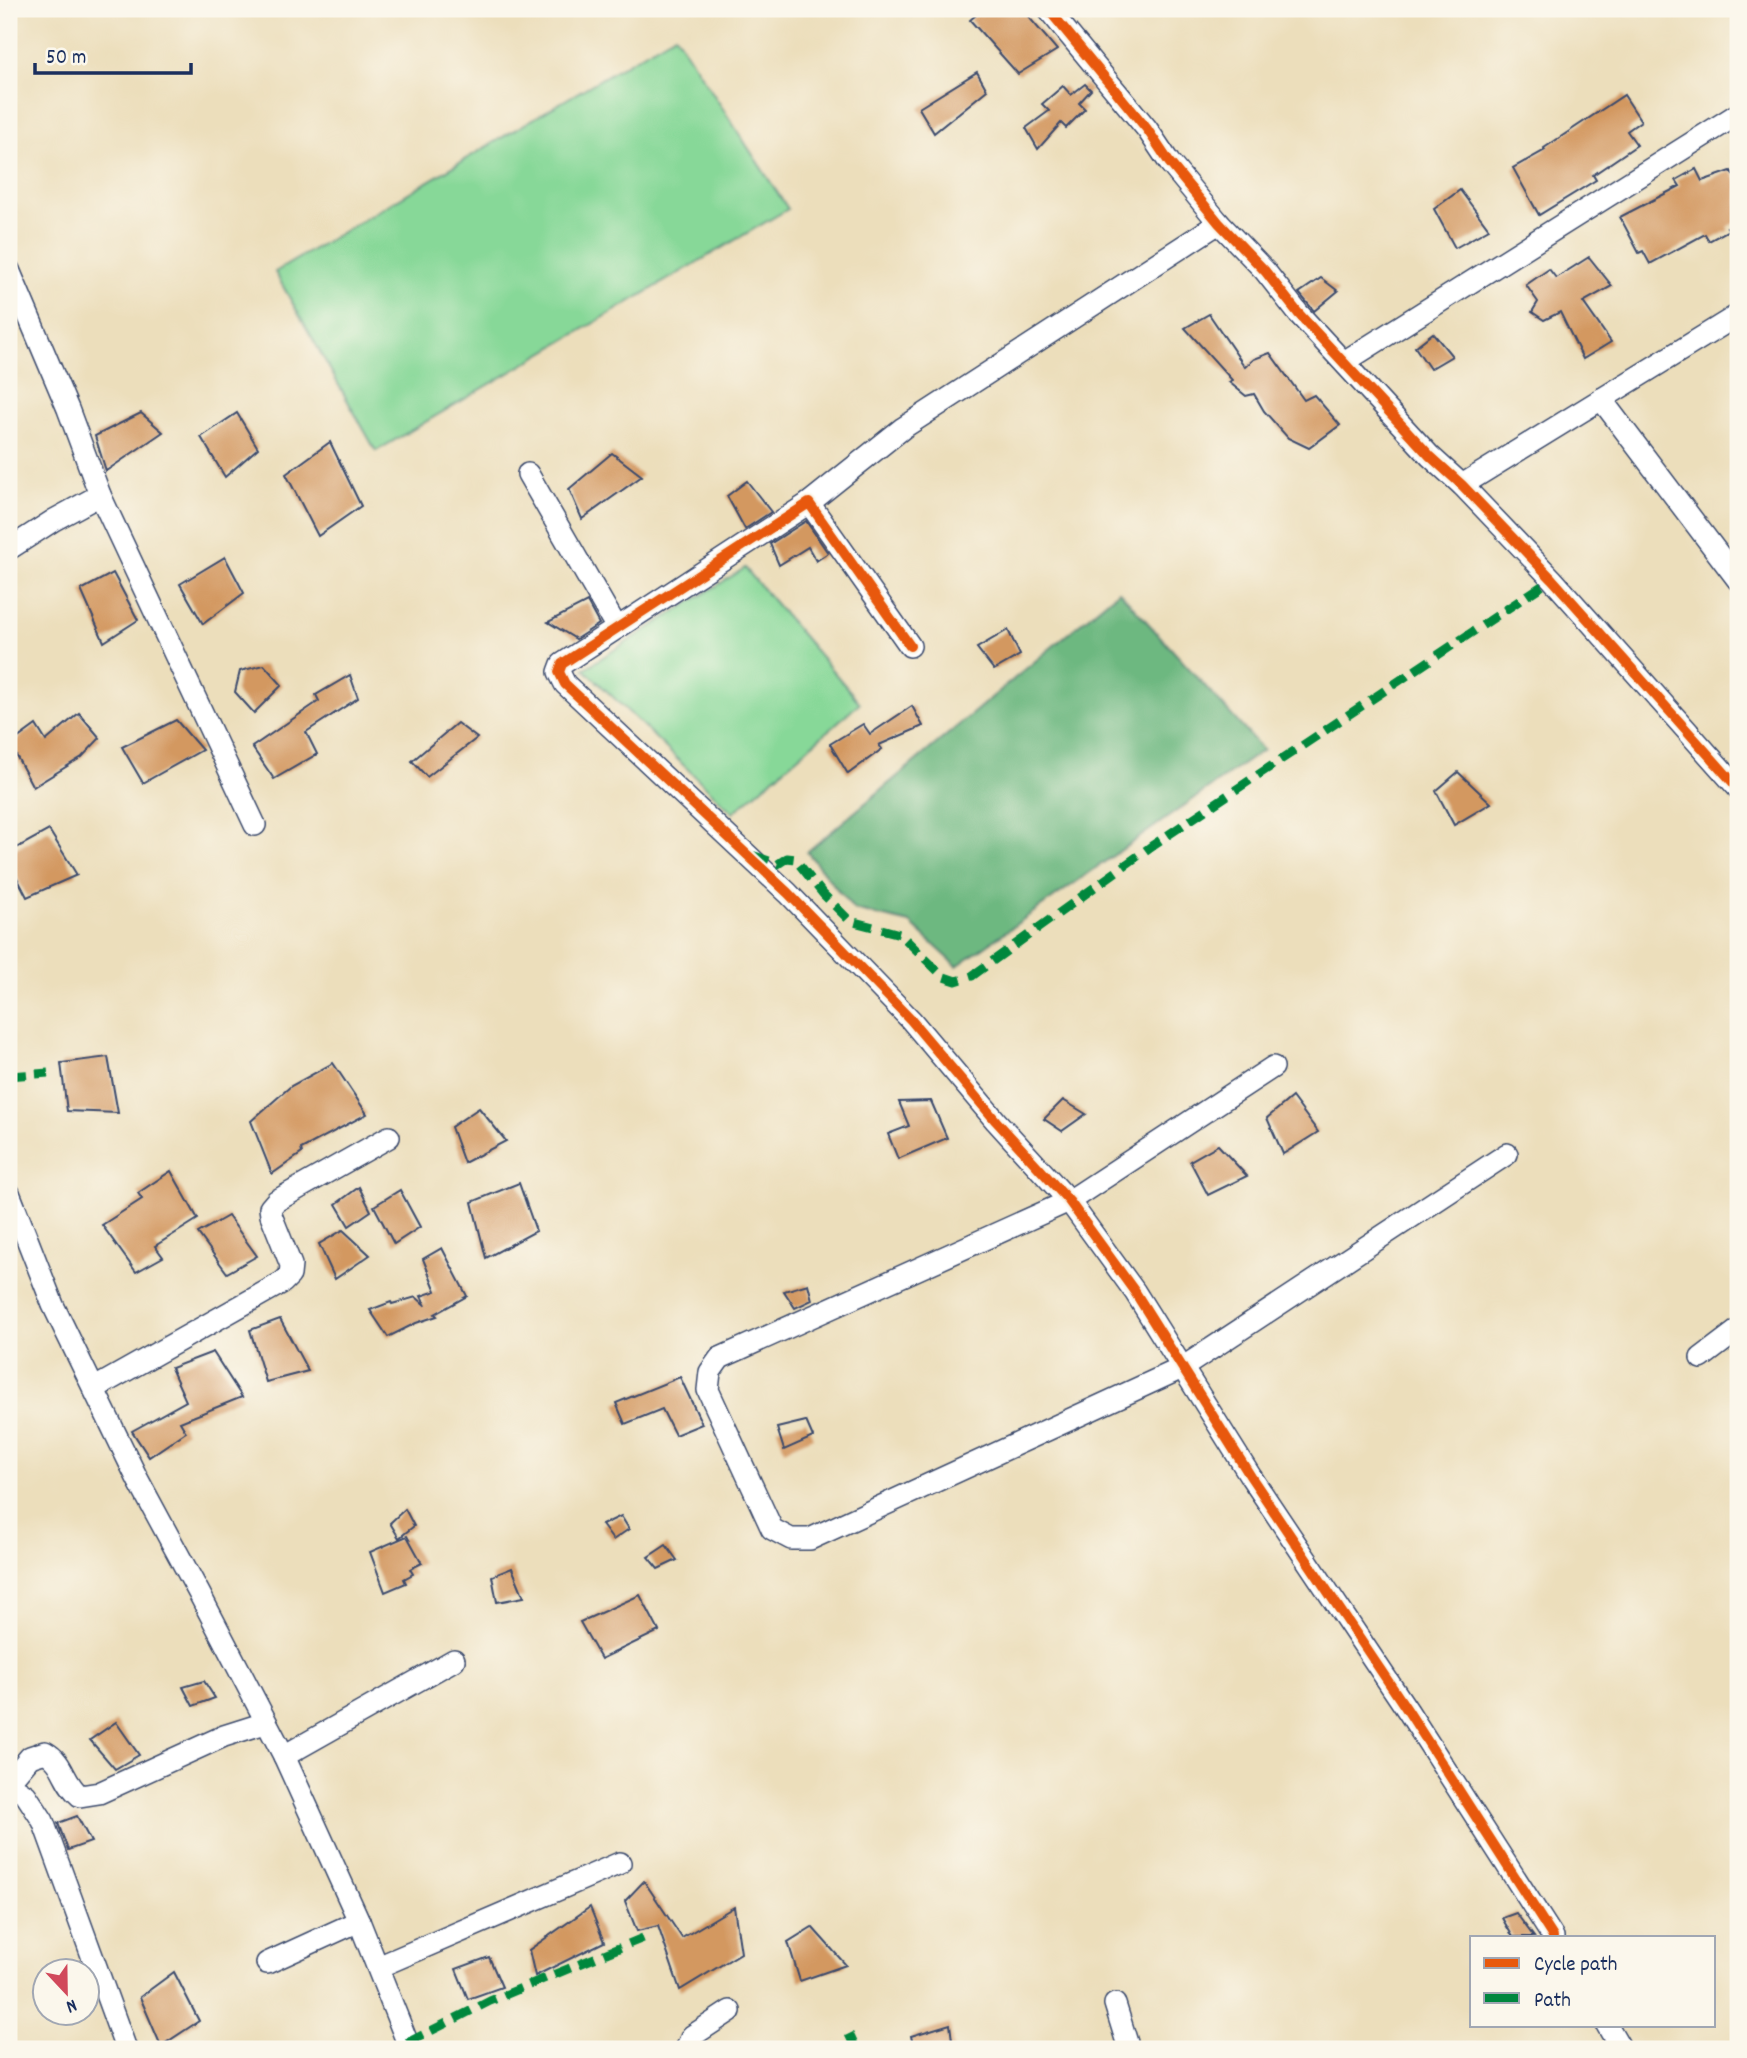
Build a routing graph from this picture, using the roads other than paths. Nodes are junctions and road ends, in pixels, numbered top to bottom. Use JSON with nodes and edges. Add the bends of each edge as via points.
{"nodes":[{"id":1,"x":1048,"y":9,"type":"edge"},
{"id":2,"x":1738,"y":114,"type":"edge"},
{"id":3,"x":1219,"y":223,"type":"junction"},
{"id":4,"x":9,"y":270,"type":"edge"},
{"id":5,"x":1735,"y":324,"type":"edge"},
{"id":6,"x":1345,"y":362,"type":"junction"},
{"id":7,"x":1601,"y":399,"type":"junction"},
{"id":8,"x":528,"y":474,"type":"dead end"},
{"id":9,"x":1462,"y":485,"type":"junction"},
{"id":10,"x":100,"y":495,"type":"junction"},
{"id":11,"x":809,"y":503,"type":"junction"},
{"id":12,"x":9,"y":549,"type":"edge"},
{"id":13,"x":1738,"y":580,"type":"edge"},
{"id":14,"x":617,"y":628,"type":"junction"},
{"id":15,"x":910,"y":646,"type":"dead end"},
{"id":16,"x":1738,"y":788,"type":"edge"},
{"id":17,"x":255,"y":825,"type":"dead end"},
{"id":18,"x":1273,"y":1067,"type":"dead end"},
{"id":19,"x":389,"y":1138,"type":"dead end"},
{"id":20,"x":1507,"y":1154,"type":"dead end"},
{"id":21,"x":9,"y":1193,"type":"edge"},
{"id":22,"x":1069,"y":1201,"type":"junction"},
{"id":23,"x":1738,"y":1330,"type":"edge"},
{"id":24,"x":1700,"y":1358,"type":"dead end"},
{"id":25,"x":1182,"y":1368,"type":"junction"},
{"id":26,"x":95,"y":1388,"type":"junction"},
{"id":27,"x":454,"y":1660,"type":"dead end"},
{"id":28,"x":265,"y":1723,"type":"junction"},
{"id":29,"x":284,"y":1756,"type":"junction"},
{"id":30,"x":9,"y":1783,"type":"edge"},
{"id":31,"x":621,"y":1863,"type":"dead end"},
{"id":32,"x":359,"y":1921,"type":"junction"},
{"id":33,"x":1552,"y":1936,"type":"edge"},
{"id":34,"x":267,"y":1963,"type":"dead end"},
{"id":35,"x":378,"y":1967,"type":"junction"},
{"id":36,"x":1115,"y":2004,"type":"dead end"},
{"id":37,"x":730,"y":2011,"type":"dead end"},
{"id":38,"x":1608,"y":2026,"type":"edge"},
{"id":39,"x":127,"y":2049,"type":"edge"},
{"id":40,"x":410,"y":2049,"type":"edge"},
{"id":41,"x":686,"y":2049,"type":"edge"},
{"id":42,"x":1129,"y":2049,"type":"edge"},
{"id":43,"x":1621,"y":2049,"type":"edge"}],
"edges":[{"from":1,"to":3,"type":"street"},
{"from":2,"to":6,"type":"street"},
{"from":3,"to":6,"type":"street"},
{"from":3,"to":11,"type":"street","via":[[903,428]]},
{"from":4,"to":10,"type":"street"},
{"from":5,"to":7,"type":"street"},
{"from":6,"to":9,"type":"street"},
{"from":7,"to":9,"type":"street"},
{"from":7,"to":13,"type":"street"},
{"from":8,"to":14,"type":"street"},
{"from":9,"to":16,"type":"street"},
{"from":10,"to":12,"type":"street"},
{"from":10,"to":17,"type":"street"},
{"from":11,"to":14,"type":"street"},
{"from":11,"to":15,"type":"street"},
{"from":14,"to":22,"type":"street","via":[[562,664],[559,672],[565,684],[789,893],[911,1020]]},
{"from":18,"to":22,"type":"street"},
{"from":19,"to":26,"type":"street","via":[[270,1208],[291,1265],[283,1282]]},
{"from":20,"to":25,"type":"street"},
{"from":21,"to":26,"type":"street","via":[[53,1305]]},
{"from":22,"to":25,"type":"street","via":[[1135,1292]]},
{"from":22,"to":25,"type":"street","via":[[720,1358],[710,1372],[708,1390],[772,1529],[791,1539],[810,1539]]},
{"from":23,"to":24,"type":"street"},
{"from":25,"to":33,"type":"street"},
{"from":26,"to":28,"type":"street"},
{"from":27,"to":29,"type":"street"},
{"from":28,"to":29,"type":"street"},
{"from":28,"to":30,"type":"street","via":[[224,1736],[99,1793],[80,1796],[70,1788],[56,1758],[45,1752],[30,1757]]},
{"from":29,"to":32,"type":"street"},
{"from":30,"to":39,"type":"street","via":[[26,1796],[43,1821]]},
{"from":31,"to":35,"type":"street"},
{"from":32,"to":34,"type":"street"},
{"from":32,"to":35,"type":"street"},
{"from":35,"to":40,"type":"street"},
{"from":36,"to":42,"type":"street"},
{"from":37,"to":41,"type":"street","via":[[692,2036]]},
{"from":38,"to":43,"type":"street"}]}
